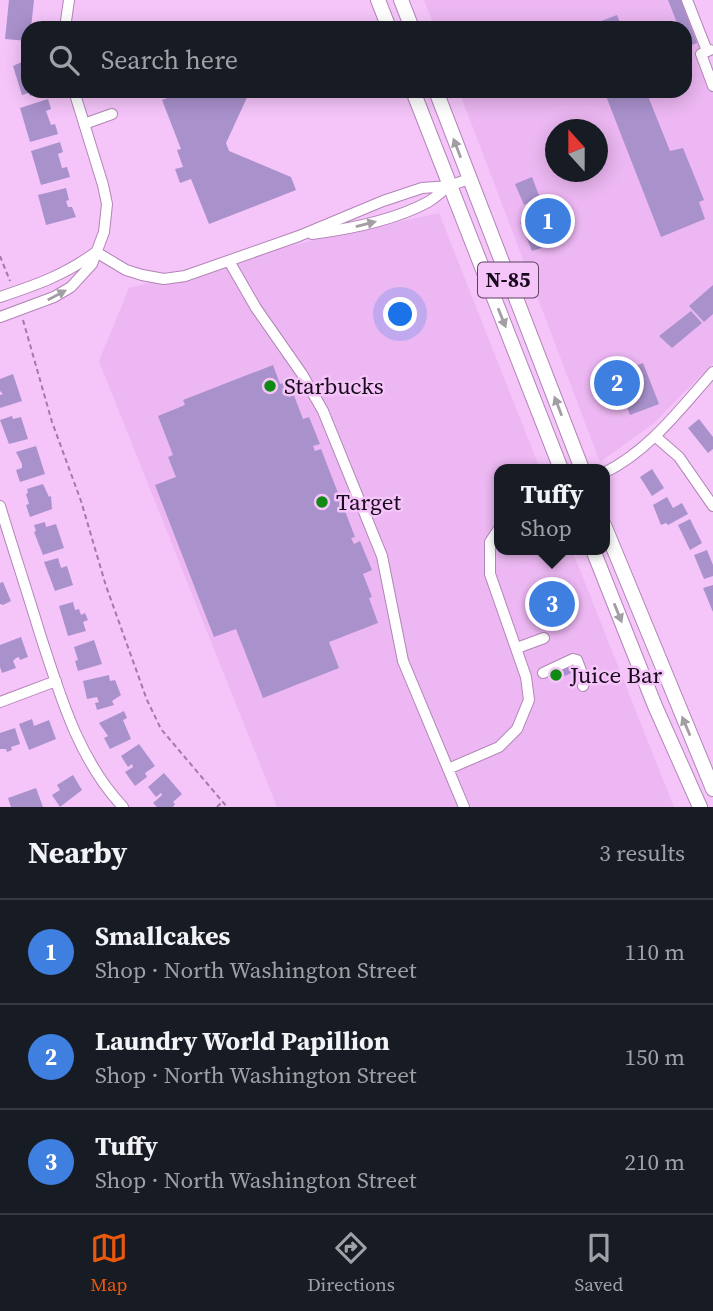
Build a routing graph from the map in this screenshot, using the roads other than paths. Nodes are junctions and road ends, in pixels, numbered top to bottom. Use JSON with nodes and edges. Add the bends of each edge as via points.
{"nodes":[{"id":1,"x":69,"y":0,"type":"edge"},
{"id":2,"x":378,"y":0,"type":"edge"},
{"id":3,"x":401,"y":0,"type":"edge"},
{"id":4,"x":687,"y":0,"type":"edge"},
{"id":5,"x":66,"y":21,"type":"edge"},
{"id":6,"x":386,"y":21,"type":"edge"},
{"id":7,"x":409,"y":21,"type":"edge"},
{"id":8,"x":710,"y":50,"type":"edge"},
{"id":9,"x":713,"y":86,"type":"edge"},
{"id":10,"x":76,"y":98,"type":"edge"},
{"id":11,"x":416,"y":98,"type":"edge"},
{"id":12,"x":439,"y":98,"type":"edge"},
{"id":13,"x":113,"y":114,"type":"dead end"},
{"id":14,"x":84,"y":124,"type":"junction"},
{"id":15,"x":469,"y":179,"type":"junction"},
{"id":16,"x":449,"y":186,"type":"junction"},
{"id":17,"x":299,"y":236,"type":"junction"},
{"id":18,"x":96,"y":252,"type":"junction"},
{"id":19,"x":229,"y":261,"type":"junction"},
{"id":20,"x":0,"y":296,"type":"edge"},
{"id":21,"x":0,"y":317,"type":"edge"},
{"id":22,"x":713,"y":372,"type":"edge"},
{"id":23,"x":656,"y":436,"type":"junction"},
{"id":24,"x":559,"y":464,"type":"edge"},
{"id":25,"x":580,"y":464,"type":"edge"},
{"id":26,"x":610,"y":470,"type":"edge"},
{"id":27,"x":0,"y":506,"type":"edge"},
{"id":28,"x":713,"y":506,"type":"edge"},
{"id":29,"x":494,"y":535,"type":"edge"},
{"id":30,"x":610,"y":540,"type":"edge"},
{"id":31,"x":12,"y":545,"type":"junction"},
{"id":32,"x":0,"y":549,"type":"edge"},
{"id":33,"x":595,"y":555,"type":"edge"},
{"id":34,"x":544,"y":638,"type":"dead end"},
{"id":35,"x":517,"y":649,"type":"junction"},
{"id":36,"x":543,"y":673,"type":"dead end"},
{"id":37,"x":55,"y":681,"type":"junction"},
{"id":38,"x":583,"y":686,"type":"dead end"},
{"id":39,"x":0,"y":702,"type":"edge"},
{"id":40,"x":448,"y":769,"type":"junction"},
{"id":41,"x":713,"y":789,"type":"edge"},
{"id":42,"x":115,"y":804,"type":"edge"},
{"id":43,"x":464,"y":807,"type":"edge"},
{"id":44,"x":700,"y":807,"type":"edge"}],
"edges":[{"from":1,"to":5,"type":"street"},
{"from":2,"to":6,"type":"main road"},
{"from":3,"to":7,"type":"main road"},
{"from":4,"to":8,"type":"street"},
{"from":8,"to":9,"type":"street","via":[[701,54]]},
{"from":10,"to":14,"type":"street"},
{"from":11,"to":16,"type":"main road","number":"N-85"},
{"from":15,"to":12,"type":"main road","number":"N-85","one_way":true},
{"from":13,"to":14,"type":"street"},
{"from":14,"to":18,"type":"street","via":[[107,204]]},
{"from":15,"to":16,"type":"street"},
{"from":25,"to":15,"type":"main road","number":"N-85","one_way":true},
{"from":16,"to":17,"type":"street","via":[[422,188]]},
{"from":17,"to":16,"type":"street","one_way":true,"via":[[385,219],[428,202]]},
{"from":16,"to":24,"type":"main road","number":"N-85","one_way":true},
{"from":17,"to":19,"type":"street"},
{"from":18,"to":19,"type":"street","via":[[126,270],[164,279]]},
{"from":18,"to":20,"type":"street","via":[[72,270]]},
{"from":21,"to":18,"type":"street","one_way":true,"via":[[54,298],[71,287],[92,264]]},
{"from":19,"to":40,"type":"street","via":[[323,411],[382,556],[403,661]]},
{"from":22,"to":23,"type":"street"},
{"from":23,"to":26,"type":"street"},
{"from":23,"to":28,"type":"street","via":[[679,457]]},
{"from":27,"to":31,"type":"street"},
{"from":29,"to":35,"type":"street","via":[[490,574]]},
{"from":41,"to":30,"type":"main road","one_way":true},
{"from":31,"to":32,"type":"street"},
{"from":31,"to":37,"type":"street"},
{"from":33,"to":44,"type":"main road","one_way":true},
{"from":34,"to":35,"type":"street"},
{"from":35,"to":40,"type":"street","via":[[529,700],[517,729],[499,747]]},
{"from":36,"to":38,"type":"street","via":[[577,660]]},
{"from":37,"to":39,"type":"street"},
{"from":37,"to":42,"type":"street","via":[[84,753]]},
{"from":40,"to":43,"type":"street"}]}
